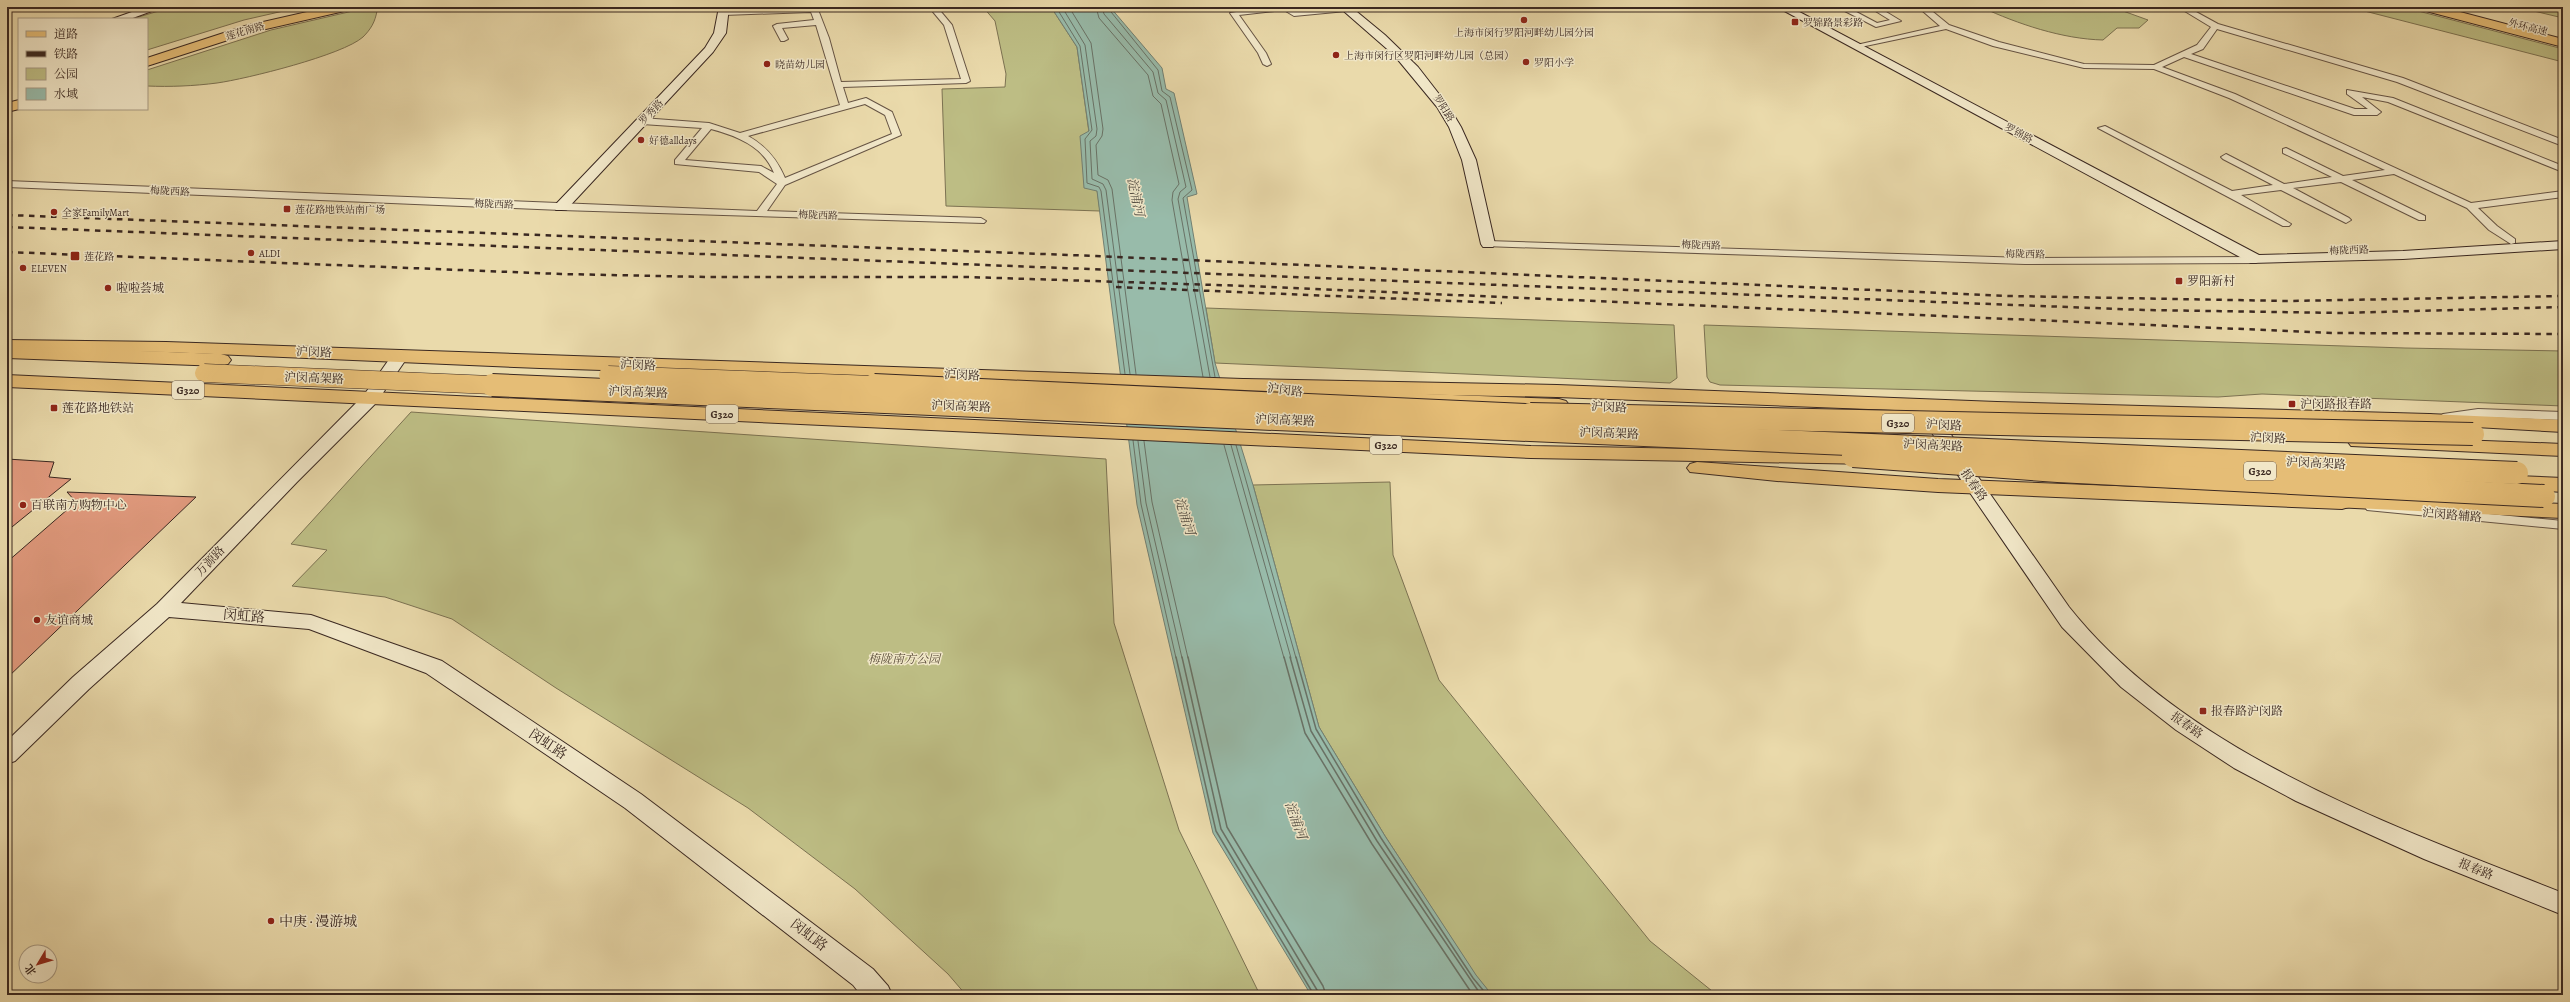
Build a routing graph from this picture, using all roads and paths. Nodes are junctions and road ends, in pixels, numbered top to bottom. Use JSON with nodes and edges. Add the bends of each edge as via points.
{"nodes":[{"id":1,"x":158,"y":7,"type":"edge"},
{"id":2,"x":321,"y":7,"type":"edge"},
{"id":3,"x":345,"y":7,"type":"edge"},
{"id":4,"x":781,"y":7,"type":"edge"},
{"id":5,"x":932,"y":7,"type":"edge"},
{"id":6,"x":1286,"y":7,"type":"edge"},
{"id":7,"x":1782,"y":7,"type":"edge"},
{"id":8,"x":1841,"y":7,"type":"edge"},
{"id":9,"x":1872,"y":7,"type":"edge"},
{"id":10,"x":1922,"y":7,"type":"edge"},
{"id":11,"x":2182,"y":7,"type":"edge"},
{"id":12,"x":2426,"y":7,"type":"edge"},
{"id":13,"x":2446,"y":7,"type":"edge"},
{"id":14,"x":773,"y":8,"type":"edge"},
{"id":15,"x":814,"y":8,"type":"edge"},
{"id":16,"x":1345,"y":8,"type":"edge"},
{"id":17,"x":724,"y":10,"type":"edge"},
{"id":18,"x":121,"y":18,"type":"edge"},
{"id":19,"x":819,"y":22,"type":"junction"},
{"id":20,"x":2215,"y":26,"type":"junction"},
{"id":21,"x":1946,"y":27,"type":"junction"},
{"id":22,"x":2563,"y":36,"type":"edge"},
{"id":23,"x":784,"y":39,"type":"dead end"},
{"id":24,"x":2563,"y":42,"type":"edge"},
{"id":25,"x":1856,"y":46,"type":"junction"},
{"id":26,"x":2183,"y":54,"type":"junction"},
{"id":27,"x":148,"y":55,"type":"edge"},
{"id":28,"x":148,"y":62,"type":"edge"},
{"id":29,"x":1267,"y":64,"type":"dead end"},
{"id":30,"x":2155,"y":67,"type":"junction"},
{"id":31,"x":838,"y":85,"type":"junction"},
{"id":32,"x":18,"y":97,"type":"edge"},
{"id":33,"x":7,"y":101,"type":"edge"},
{"id":34,"x":18,"y":104,"type":"edge"},
{"id":35,"x":845,"y":106,"type":"junction"},
{"id":36,"x":7,"y":108,"type":"edge"},
{"id":37,"x":642,"y":121,"type":"junction"},
{"id":38,"x":709,"y":126,"type":"junction"},
{"id":39,"x":2102,"y":128,"type":"dead end"},
{"id":40,"x":742,"y":135,"type":"junction"},
{"id":41,"x":2563,"y":143,"type":"edge"},
{"id":42,"x":2286,"y":151,"type":"dead end"},
{"id":43,"x":2226,"y":157,"type":"dead end"},
{"id":44,"x":2563,"y":169,"type":"edge"},
{"id":45,"x":2397,"y":171,"type":"junction"},
{"id":46,"x":2345,"y":178,"type":"junction"},
{"id":47,"x":782,"y":183,"type":"junction"},
{"id":48,"x":7,"y":184,"type":"edge"},
{"id":49,"x":2285,"y":186,"type":"junction"},
{"id":50,"x":7,"y":190,"type":"edge"},
{"id":51,"x":2231,"y":194,"type":"junction"},
{"id":52,"x":2563,"y":194,"type":"edge"},
{"id":53,"x":2470,"y":206,"type":"junction"},
{"id":54,"x":561,"y":207,"type":"junction"},
{"id":55,"x":760,"y":214,"type":"junction"},
{"id":56,"x":2422,"y":218,"type":"dead end"},
{"id":57,"x":2346,"y":220,"type":"dead end"},
{"id":58,"x":981,"y":221,"type":"dead end"},
{"id":59,"x":2286,"y":224,"type":"dead end"},
{"id":60,"x":2563,"y":238,"type":"edge"},
{"id":61,"x":1487,"y":241,"type":"joint"},
{"id":62,"x":2511,"y":241,"type":"junction"},
{"id":63,"x":2563,"y":245,"type":"edge"},
{"id":64,"x":2250,"y":257,"type":"junction"},
{"id":65,"x":7,"y":345,"type":"edge"},
{"id":66,"x":7,"y":352,"type":"edge"},
{"id":67,"x":400,"y":355,"type":"junction"},
{"id":68,"x":7,"y":365,"type":"edge"},
{"id":69,"x":7,"y":380,"type":"edge"},
{"id":70,"x":1243,"y":384,"type":"junction"},
{"id":71,"x":7,"y":391,"type":"edge"},
{"id":72,"x":370,"y":399,"type":"junction"},
{"id":73,"x":1925,"y":405,"type":"junction"},
{"id":74,"x":2563,"y":416,"type":"edge"},
{"id":75,"x":2429,"y":420,"type":"junction"},
{"id":76,"x":1492,"y":421,"type":"junction"},
{"id":77,"x":1938,"y":425,"type":"junction"},
{"id":78,"x":2563,"y":426,"type":"edge"},
{"id":79,"x":2562,"y":447,"type":"edge"},
{"id":80,"x":1531,"y":452,"type":"junction"},
{"id":81,"x":1957,"y":460,"type":"junction"},
{"id":82,"x":2563,"y":475,"type":"edge"},
{"id":83,"x":2563,"y":485,"type":"edge"},
{"id":84,"x":1976,"y":487,"type":"junction"},
{"id":85,"x":2554,"y":496,"type":"edge"},
{"id":86,"x":2342,"y":502,"type":"junction"},
{"id":87,"x":2563,"y":511,"type":"edge"},
{"id":88,"x":2563,"y":525,"type":"edge"},
{"id":89,"x":164,"y":609,"type":"junction"},
{"id":90,"x":7,"y":755,"type":"edge"},
{"id":91,"x":2563,"y":904,"type":"edge"},
{"id":92,"x":878,"y":995,"type":"edge"}],
"edges":[{"from":1,"to":18,"type":"street"},
{"from":2,"to":27,"type":"main road","name":"莲花南路","via":[[234,27]]},
{"from":3,"to":28,"type":"main road","name":"莲花南路","via":[[249,29]]},
{"from":4,"to":14,"type":"street"},
{"from":5,"to":31,"type":"street","via":[[948,25],[966,81]]},
{"from":6,"to":16,"type":"street","via":[[1294,14]]},
{"from":6,"to":29,"type":"street","via":[[1234,12]]},
{"from":7,"to":25,"type":"street","name":"罗锦路"},
{"from":8,"to":9,"type":"street","via":[[1876,24],[1897,21]]},
{"from":10,"to":21,"type":"street"},
{"from":11,"to":20,"type":"street"},
{"from":12,"to":24,"type":"highway"},
{"from":13,"to":22,"type":"highway","name":"外环高速"},
{"from":14,"to":15,"type":"street"},
{"from":14,"to":17,"type":"street"},
{"from":15,"to":19,"type":"street"},
{"from":16,"to":61,"type":"street","name":"罗阳路","via":[[1404,58],[1433,90],[1453,122],[1466,150]]},
{"from":17,"to":37,"type":"street","name":"罗秀路","via":[[720,33],[709,50]]},
{"from":19,"to":23,"type":"street","via":[[777,26]]},
{"from":19,"to":31,"type":"street"},
{"from":20,"to":26,"type":"street","via":[[2200,47]]},
{"from":20,"to":41,"type":"street","via":[[2400,80]]},
{"from":21,"to":25,"type":"street"},
{"from":21,"to":30,"type":"street","via":[[1996,44],[2084,66]]},
{"from":25,"to":64,"type":"street","name":"罗锦路"},
{"from":26,"to":30,"type":"street"},
{"from":26,"to":44,"type":"street","via":[[2354,112],[2377,112],[2350,92],[2390,100]]},
{"from":30,"to":45,"type":"street","via":[[2232,96]]},
{"from":31,"to":35,"type":"street"},
{"from":32,"to":33,"type":"main road"},
{"from":34,"to":36,"type":"main road"},
{"from":35,"to":40,"type":"street"},
{"from":35,"to":47,"type":"street","via":[[866,101],[889,114],[897,134]]},
{"from":37,"to":38,"type":"street"},
{"from":37,"to":54,"type":"street","name":"罗秀路"},
{"from":38,"to":40,"type":"street"},
{"from":38,"to":47,"type":"street","via":[[678,162],[761,169]]},
{"from":39,"to":51,"type":"street"},
{"from":40,"to":47,"type":"street","via":[[764,150],[776,165]]},
{"from":42,"to":46,"type":"street"},
{"from":43,"to":49,"type":"street"},
{"from":45,"to":46,"type":"street"},
{"from":45,"to":53,"type":"street"},
{"from":46,"to":49,"type":"street"},
{"from":46,"to":56,"type":"street"},
{"from":47,"to":55,"type":"street"},
{"from":48,"to":54,"type":"street","name":"梅陇西路"},
{"from":49,"to":51,"type":"street"},
{"from":49,"to":57,"type":"street"},
{"from":50,"to":54,"type":"street","via":[[515,210]]},
{"from":51,"to":59,"type":"street"},
{"from":52,"to":53,"type":"street"},
{"from":53,"to":62,"type":"street"},
{"from":54,"to":55,"type":"street","name":"梅陇西路"},
{"from":55,"to":58,"type":"street","name":"梅陇西路"},
{"from":60,"to":62,"type":"street","name":"梅陇西路"},
{"from":61,"to":64,"type":"street","name":"梅陇西路","via":[[2025,261]]},
{"from":62,"to":64,"type":"street","name":"梅陇西路"},
{"from":63,"to":64,"type":"street","name":"梅陇西路","via":[[2403,255]]},
{"from":65,"to":67,"type":"main road","name":"沪闵路","number":"G320","via":[[166,347]]},
{"from":66,"to":76,"type":"highway","name":"沪闵高架路","bridge":true,"via":[[1084,393]]},
{"from":67,"to":70,"type":"main road","name":"沪闵路","number":"G320","via":[[540,362]]},
{"from":67,"to":72,"type":"street","name":"万源路"},
{"from":68,"to":76,"type":"highway","name":"沪闵高架路","bridge":true},
{"from":69,"to":72,"type":"main road","number":"G320"},
{"from":70,"to":73,"type":"main road","via":[[1557,391]]},
{"from":70,"to":77,"type":"highway","name":"沪闵路","number":"G320","via":[[1345,397],[1672,410]]},
{"from":71,"to":72,"type":"main road","number":"G320","via":[[307,407]]},
{"from":72,"to":80,"type":"main road","number":"G320","via":[[1075,429]]},
{"from":72,"to":89,"type":"street","name":"万源路"},
{"from":73,"to":75,"type":"main road"},
{"from":73,"to":77,"type":"street","name":"报春路"},
{"from":74,"to":75,"type":"street","via":[[2478,413]]},
{"from":75,"to":78,"type":"highway"},
{"from":76,"to":79,"type":"highway","name":"沪闵高架路","bridge":true,"via":[[2500,457]]},
{"from":76,"to":79,"type":"highway","bridge":true,"via":[[2538,435]]},
{"from":76,"to":82,"type":"highway","name":"沪闵高架路","bridge":true,"via":[[1800,439]]},
{"from":76,"to":85,"type":"highway","bridge":true,"via":[[2058,471]]},
{"from":77,"to":79,"type":"highway","name":"沪闵路","number":"G320"},
{"from":77,"to":81,"type":"street","name":"报春路"},
{"from":80,"to":81,"type":"main road","number":"G320"},
{"from":80,"to":84,"type":"main road","via":[[1793,477]]},
{"from":81,"to":83,"type":"highway","number":"G320"},
{"from":81,"to":84,"type":"street","name":"报春路"},
{"from":84,"to":86,"type":"main road"},
{"from":84,"to":91,"type":"street","name":"报春路","via":[[2056,604],[2078,631],[2109,662],[2172,715],[2222,750],[2345,814]]},
{"from":86,"to":87,"type":"highway"},
{"from":86,"to":88,"type":"street","name":"沪闵路辅路","via":[[2398,511]]},
{"from":89,"to":90,"type":"street","name":"万源路","via":[[81,683]]},
{"from":89,"to":92,"type":"street","name":"闵虹路","via":[[311,622],[434,667],[633,801],[850,967]]}]}
